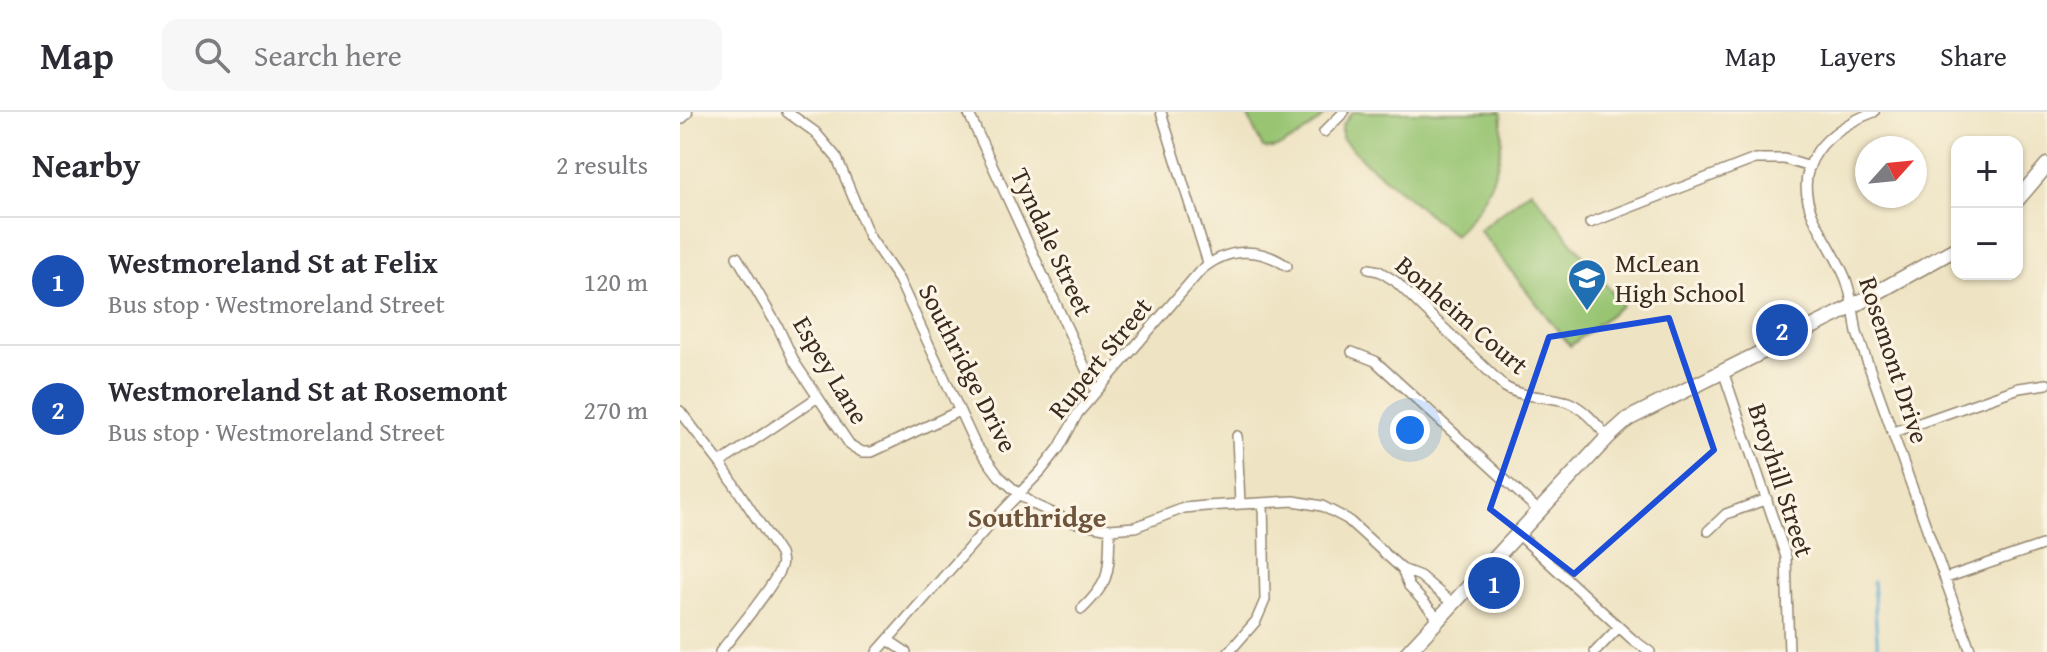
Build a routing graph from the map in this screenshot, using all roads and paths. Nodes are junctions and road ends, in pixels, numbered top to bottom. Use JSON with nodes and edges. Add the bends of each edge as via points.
{"nodes":[{"id":1,"x":685,"y":112,"type":"edge"},
{"id":2,"x":787,"y":112,"type":"edge"},
{"id":3,"x":968,"y":112,"type":"edge"},
{"id":4,"x":1161,"y":112,"type":"edge"},
{"id":5,"x":1344,"y":112,"type":"edge"},
{"id":6,"x":1874,"y":112,"type":"edge"},
{"id":7,"x":680,"y":117,"type":"edge"},
{"id":8,"x":1324,"y":132,"type":"dead end"},
{"id":9,"x":2047,"y":165,"type":"edge"},
{"id":10,"x":1810,"y":167,"type":"junction"},
{"id":11,"x":2023,"y":193,"type":"edge"},
{"id":12,"x":1590,"y":223,"type":"dead end"},
{"id":13,"x":1951,"y":251,"type":"edge"},
{"id":14,"x":737,"y":257,"type":"dead end"},
{"id":15,"x":1208,"y":263,"type":"junction"},
{"id":16,"x":1287,"y":266,"type":"dead end"},
{"id":17,"x":1369,"y":269,"type":"dead end"},
{"id":18,"x":1852,"y":306,"type":"junction"},
{"id":19,"x":1352,"y":352,"type":"dead end"},
{"id":20,"x":1723,"y":371,"type":"junction"},
{"id":21,"x":2047,"y":384,"type":"edge"},
{"id":22,"x":1096,"y":391,"type":"junction"},
{"id":23,"x":818,"y":397,"type":"junction"},
{"id":24,"x":680,"y":411,"type":"edge"},
{"id":25,"x":959,"y":411,"type":"junction"},
{"id":26,"x":1894,"y":432,"type":"junction"},
{"id":27,"x":1237,"y":436,"type":"dead end"},
{"id":28,"x":1608,"y":437,"type":"junction"},
{"id":29,"x":872,"y":452,"type":"junction"},
{"id":30,"x":720,"y":463,"type":"junction"},
{"id":31,"x":875,"y":463,"type":"dead end"},
{"id":32,"x":1019,"y":494,"type":"junction"},
{"id":33,"x":1767,"y":499,"type":"junction"},
{"id":34,"x":1263,"y":503,"type":"junction"},
{"id":35,"x":1240,"y":504,"type":"junction"},
{"id":36,"x":1539,"y":511,"type":"junction"},
{"id":37,"x":1110,"y":529,"type":"junction"},
{"id":38,"x":1708,"y":531,"type":"dead end"},
{"id":39,"x":1518,"y":534,"type":"junction"},
{"id":40,"x":2042,"y":545,"type":"dead end"},
{"id":41,"x":1402,"y":569,"type":"junction"},
{"id":42,"x":1946,"y":578,"type":"junction"},
{"id":43,"x":1453,"y":604,"type":"junction"},
{"id":44,"x":1082,"y":609,"type":"dead end"},
{"id":45,"x":1439,"y":619,"type":"junction"},
{"id":46,"x":1619,"y":627,"type":"junction"},
{"id":47,"x":888,"y":640,"type":"junction"},
{"id":48,"x":720,"y":652,"type":"edge"},
{"id":49,"x":877,"y":652,"type":"edge"},
{"id":50,"x":906,"y":652,"type":"edge"},
{"id":51,"x":1229,"y":652,"type":"edge"},
{"id":52,"x":1408,"y":652,"type":"edge"},
{"id":53,"x":1595,"y":652,"type":"edge"},
{"id":54,"x":1650,"y":652,"type":"edge"},
{"id":55,"x":1789,"y":652,"type":"edge"},
{"id":56,"x":1971,"y":652,"type":"edge"}],
"edges":[{"from":1,"to":7,"type":"main road"},
{"from":2,"to":25,"type":"street","name":"Southridge Drive","via":[[815,132],[837,158],[865,226],[899,280]]},
{"from":3,"to":22,"type":"street","name":"Tyndale Street"},
{"from":4,"to":15,"type":"street"},
{"from":5,"to":8,"type":"street"},
{"from":6,"to":10,"type":"street","via":[[1832,133]]},
{"from":9,"to":11,"type":"main road"},
{"from":10,"to":12,"type":"street","via":[[1784,159],[1755,159]]},
{"from":10,"to":18,"type":"street","name":"Rosemont Drive","via":[[1809,203],[1846,279]]},
{"from":13,"to":18,"type":"main road"},
{"from":14,"to":23,"type":"street","name":"Espey Lane"},
{"from":15,"to":16,"type":"street","via":[[1242,251],[1266,254]]},
{"from":15,"to":22,"type":"street","name":"Rupert Street"},
{"from":17,"to":28,"type":"street","name":"Bonheim Court","via":[[1395,281],[1505,387],[1569,403]]},
{"from":18,"to":20,"type":"main road"},
{"from":18,"to":26,"type":"street","name":"Rosemont Drive"},
{"from":19,"to":36,"type":"street","via":[[1375,361]]},
{"from":20,"to":28,"type":"main road","via":[[1640,412]]},
{"from":20,"to":33,"type":"street","name":"Broyhill Street"},
{"from":21,"to":26,"type":"street","via":[[2019,388]]},
{"from":22,"to":32,"type":"street","name":"Rupert Street","via":[[1055,454]]},
{"from":23,"to":29,"type":"street","name":"Espey Lane","via":[[850,445]]},
{"from":23,"to":30,"type":"street"},
{"from":24,"to":30,"type":"street"},
{"from":25,"to":29,"type":"street","name":"Espey Lane"},
{"from":25,"to":32,"type":"street","name":"Southridge Drive","via":[[986,460]]},
{"from":26,"to":42,"type":"street","name":"Rosemont Drive"},
{"from":27,"to":35,"type":"street"},
{"from":28,"to":36,"type":"main road"},
{"from":29,"to":31,"type":"street"},
{"from":30,"to":48,"type":"street","via":[[782,561]]},
{"from":32,"to":37,"type":"street","name":"Southridge Drive","via":[[1062,519]]},
{"from":32,"to":47,"type":"street","name":"Rupert Street"},
{"from":33,"to":38,"type":"street","via":[[1726,514]]},
{"from":33,"to":55,"type":"street","name":"Broyhill Street","via":[[1786,557]]},
{"from":34,"to":35,"type":"street","name":"Southridge Drive"},
{"from":34,"to":41,"type":"street","name":"Southridge Drive","via":[[1307,502],[1335,511]]},
{"from":34,"to":51,"type":"street","via":[[1265,600],[1256,621]]},
{"from":35,"to":37,"type":"street","name":"Southridge Drive","via":[[1184,508],[1151,522]]},
{"from":36,"to":39,"type":"main road"},
{"from":37,"to":44,"type":"street","via":[[1105,583]]},
{"from":39,"to":43,"type":"main road"},
{"from":39,"to":46,"type":"street"},
{"from":40,"to":42,"type":"street"},
{"from":41,"to":43,"type":"street","name":"Southridge Drive","via":[[1420,576]]},
{"from":41,"to":45,"type":"street","name":"Southridge Drive","via":[[1409,586]]},
{"from":42,"to":56,"type":"street","name":"Rosemont Drive"},
{"from":43,"to":45,"type":"main road"},
{"from":45,"to":52,"type":"main road"},
{"from":46,"to":53,"type":"street"},
{"from":46,"to":54,"type":"street"},
{"from":47,"to":49,"type":"street","name":"Rupert Street"},
{"from":47,"to":50,"type":"street"}]}
